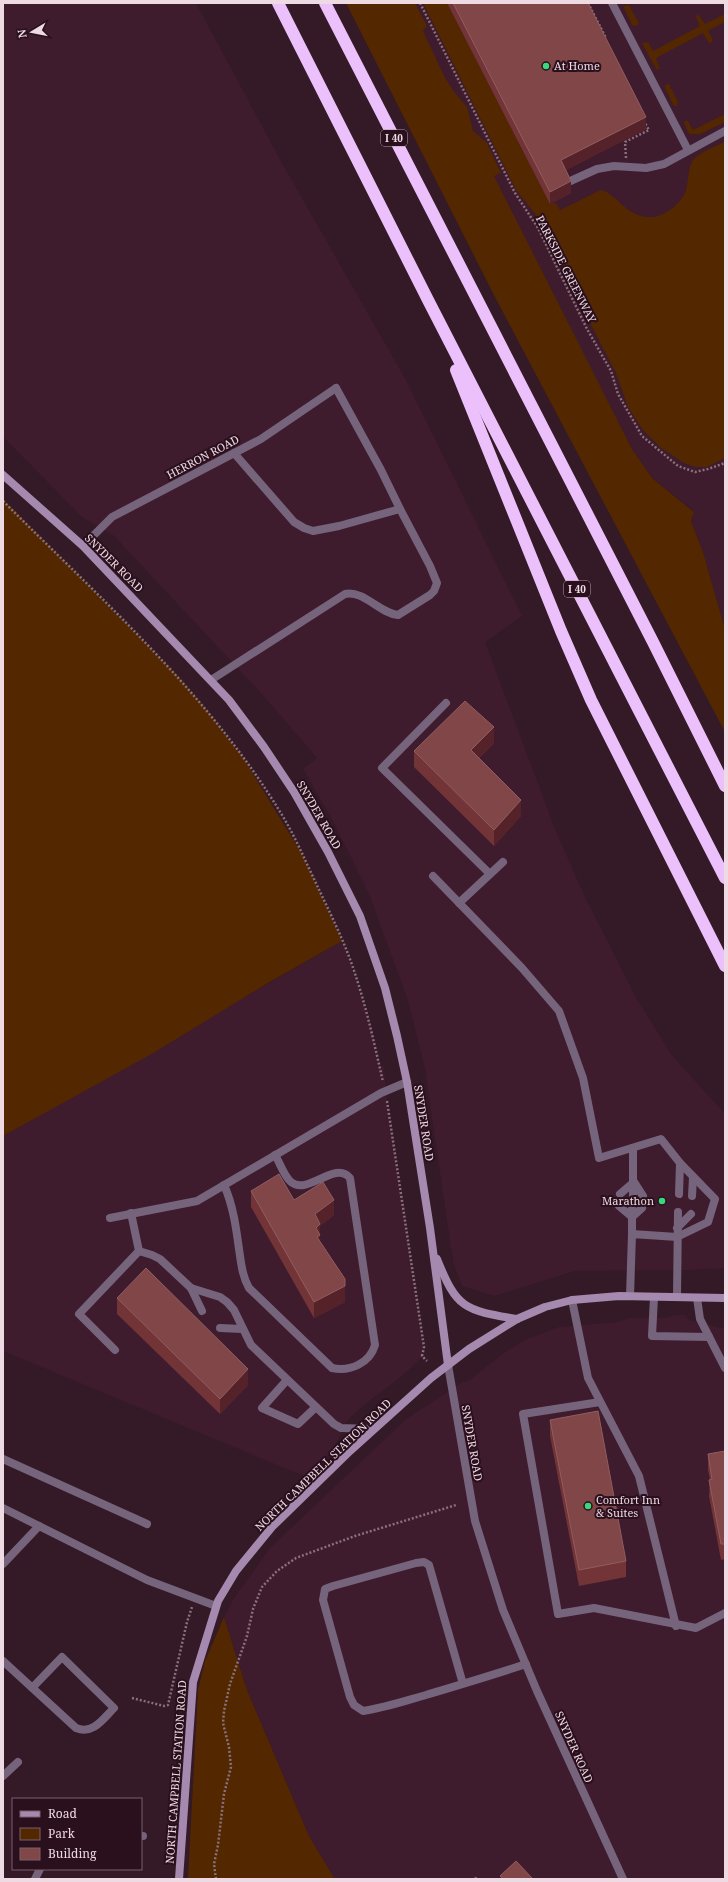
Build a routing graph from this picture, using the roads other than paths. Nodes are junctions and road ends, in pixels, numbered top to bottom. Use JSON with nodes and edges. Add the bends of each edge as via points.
{"nodes":[{"id":1,"x":278,"y":3,"type":"edge"},
{"id":2,"x":325,"y":3,"type":"edge"},
{"id":3,"x":612,"y":3,"type":"edge"},
{"id":4,"x":725,"y":131,"type":"edge"},
{"id":5,"x":688,"y":150,"type":"junction"},
{"id":6,"x":566,"y":183,"type":"edge"},
{"id":7,"x":428,"y":300,"type":"junction"},
{"id":8,"x":234,"y":453,"type":"junction"},
{"id":9,"x":3,"y":474,"type":"edge"},
{"id":10,"x":400,"y":509,"type":"junction"},
{"id":11,"x":83,"y":546,"type":"junction"},
{"id":12,"x":211,"y":680,"type":"junction"},
{"id":13,"x":446,"y":703,"type":"dead end"},
{"id":14,"x":692,"y":719,"type":"junction"},
{"id":15,"x":725,"y":774,"type":"edge"},
{"id":16,"x":725,"y":786,"type":"edge"},
{"id":17,"x":503,"y":862,"type":"dead end"},
{"id":18,"x":490,"y":874,"type":"junction"},
{"id":19,"x":432,"y":876,"type":"dead end"},
{"id":20,"x":725,"y":878,"type":"edge"},
{"id":21,"x":459,"y":903,"type":"junction"},
{"id":22,"x":725,"y":966,"type":"edge"},
{"id":23,"x":407,"y":1082,"type":"junction"},
{"id":24,"x":633,"y":1148,"type":"junction"},
{"id":25,"x":275,"y":1155,"type":"junction"},
{"id":26,"x":680,"y":1163,"type":"junction"},
{"id":27,"x":693,"y":1177,"type":"junction"},
{"id":28,"x":634,"y":1182,"type":"junction"},
{"id":29,"x":224,"y":1185,"type":"junction"},
{"id":30,"x":620,"y":1194,"type":"dead end"},
{"id":31,"x":679,"y":1194,"type":"dead end"},
{"id":32,"x":633,"y":1195,"type":"dead end"},
{"id":33,"x":643,"y":1196,"type":"dead end"},
{"id":34,"x":692,"y":1196,"type":"dead end"},
{"id":35,"x":619,"y":1206,"type":"dead end"},
{"id":36,"x":642,"y":1208,"type":"dead end"},
{"id":37,"x":678,"y":1212,"type":"dead end"},
{"id":38,"x":131,"y":1213,"type":"junction"},
{"id":39,"x":632,"y":1213,"type":"junction"},
{"id":40,"x":691,"y":1214,"type":"dead end"},
{"id":41,"x":110,"y":1218,"type":"dead end"},
{"id":42,"x":677,"y":1228,"type":"junction"},
{"id":43,"x":632,"y":1234,"type":"junction"},
{"id":44,"x":677,"y":1237,"type":"junction"},
{"id":45,"x":432,"y":1248,"type":"junction"},
{"id":46,"x":139,"y":1251,"type":"junction"},
{"id":47,"x":191,"y":1288,"type":"junction"},
{"id":48,"x":630,"y":1296,"type":"junction"},
{"id":49,"x":654,"y":1297,"type":"junction"},
{"id":50,"x":677,"y":1298,"type":"junction"},
{"id":51,"x":697,"y":1298,"type":"junction"},
{"id":52,"x":725,"y":1298,"type":"edge"},
{"id":53,"x":572,"y":1300,"type":"junction"},
{"id":54,"x":202,"y":1311,"type":"dead end"},
{"id":55,"x":517,"y":1319,"type":"junction"},
{"id":56,"x":220,"y":1328,"type":"dead end"},
{"id":57,"x":242,"y":1329,"type":"junction"},
{"id":58,"x":709,"y":1337,"type":"junction"},
{"id":59,"x":115,"y":1350,"type":"dead end"},
{"id":60,"x":448,"y":1364,"type":"junction"},
{"id":61,"x":725,"y":1368,"type":"edge"},
{"id":62,"x":288,"y":1380,"type":"junction"},
{"id":63,"x":600,"y":1402,"type":"junction"},
{"id":64,"x":318,"y":1409,"type":"junction"},
{"id":65,"x":373,"y":1429,"type":"junction"},
{"id":66,"x":3,"y":1459,"type":"edge"},
{"id":67,"x":3,"y":1508,"type":"edge"},
{"id":68,"x":147,"y":1524,"type":"dead end"},
{"id":69,"x":39,"y":1526,"type":"junction"},
{"id":70,"x":3,"y":1564,"type":"edge"},
{"id":71,"x":216,"y":1606,"type":"junction"},
{"id":72,"x":725,"y":1614,"type":"edge"},
{"id":73,"x":676,"y":1626,"type":"junction"},
{"id":74,"x":3,"y":1661,"type":"edge"},
{"id":75,"x":526,"y":1664,"type":"junction"},
{"id":76,"x":463,"y":1684,"type":"junction"},
{"id":77,"x":32,"y":1688,"type":"junction"},
{"id":78,"x":18,"y":1762,"type":"dead end"},
{"id":79,"x":3,"y":1776,"type":"edge"},
{"id":80,"x":40,"y":1870,"type":"edge"},
{"id":81,"x":35,"y":1879,"type":"edge"},
{"id":82,"x":179,"y":1879,"type":"edge"},
{"id":83,"x":623,"y":1879,"type":"edge"}],
"edges":[{"from":1,"to":7,"type":"highway","number":"I 40"},
{"from":2,"to":14,"type":"highway","number":"I 40"},
{"from":3,"to":5,"type":"street"},
{"from":4,"to":5,"type":"street"},
{"from":5,"to":6,"type":"street","via":[[664,164],[646,168],[597,168]]},
{"from":7,"to":20,"type":"highway","number":"I 40"},
{"from":7,"to":22,"type":"highway","via":[[591,700]]},
{"from":8,"to":10,"type":"street","via":[[294,522],[304,528],[313,531],[339,526]]},
{"from":8,"to":10,"type":"street","name":"HERRON ROAD","via":[[261,439],[336,388],[382,470]]},
{"from":8,"to":11,"type":"street","name":"HERRON ROAD","via":[[112,517]]},
{"from":9,"to":11,"type":"street","name":"SNYDER ROAD"},
{"from":10,"to":12,"type":"street","via":[[435,576],[437,583],[430,595],[398,615],[386,612],[357,594],[345,594]]},
{"from":11,"to":12,"type":"street","name":"SNYDER ROAD"},
{"from":12,"to":23,"type":"street","name":"SNYDER ROAD","via":[[264,747],[294,792],[360,916],[385,988]]},
{"from":13,"to":18,"type":"street","via":[[382,768]]},
{"from":14,"to":15,"type":"highway"},
{"from":14,"to":16,"type":"highway","number":"I 40"},
{"from":17,"to":18,"type":"street"},
{"from":18,"to":21,"type":"street"},
{"from":19,"to":21,"type":"street"},
{"from":21,"to":24,"type":"street","via":[[522,968],[559,1011],[583,1078],[599,1158]]},
{"from":23,"to":25,"type":"street","via":[[385,1091]]},
{"from":23,"to":45,"type":"street","name":"SNYDER ROAD"},
{"from":24,"to":26,"type":"street","via":[[661,1139]]},
{"from":24,"to":28,"type":"street"},
{"from":25,"to":29,"type":"street"},
{"from":25,"to":29,"type":"street","via":[[292,1183],[305,1184],[335,1173],[343,1173],[350,1178],[375,1345],[373,1352],[353,1367],[342,1370],[332,1368],[249,1288],[242,1270],[231,1200]]},
{"from":26,"to":27,"type":"street"},
{"from":26,"to":31,"type":"street"},
{"from":27,"to":34,"type":"street"},
{"from":27,"to":44,"type":"street","via":[[715,1199],[708,1222]]},
{"from":28,"to":30,"type":"street"},
{"from":28,"to":32,"type":"street"},
{"from":28,"to":33,"type":"street"},
{"from":29,"to":38,"type":"street","via":[[197,1201]]},
{"from":35,"to":39,"type":"street"},
{"from":36,"to":39,"type":"street"},
{"from":37,"to":42,"type":"street"},
{"from":38,"to":41,"type":"street"},
{"from":38,"to":46,"type":"street"},
{"from":39,"to":43,"type":"street"},
{"from":40,"to":42,"type":"street"},
{"from":42,"to":44,"type":"street"},
{"from":43,"to":44,"type":"street"},
{"from":43,"to":48,"type":"street"},
{"from":44,"to":50,"type":"street"},
{"from":45,"to":55,"type":"street","via":[[446,1282],[464,1304],[478,1311]]},
{"from":45,"to":60,"type":"street","name":"SNYDER ROAD"},
{"from":46,"to":47,"type":"street","via":[[160,1259]]},
{"from":46,"to":59,"type":"street","via":[[79,1314]]},
{"from":47,"to":54,"type":"street"},
{"from":47,"to":57,"type":"street","via":[[220,1297],[227,1302],[234,1310]]},
{"from":48,"to":49,"type":"street","name":"NORTH CAMPBELL STATION ROAD"},
{"from":48,"to":53,"type":"street","name":"NORTH CAMPBELL STATION ROAD"},
{"from":49,"to":50,"type":"street","name":"NORTH CAMPBELL STATION ROAD"},
{"from":49,"to":58,"type":"street","via":[[652,1336]]},
{"from":50,"to":51,"type":"street","name":"NORTH CAMPBELL STATION ROAD"},
{"from":51,"to":52,"type":"street","name":"NORTH CAMPBELL STATION ROAD"},
{"from":51,"to":58,"type":"street","via":[[700,1319]]},
{"from":53,"to":55,"type":"street","name":"NORTH CAMPBELL STATION ROAD","via":[[545,1307]]},
{"from":53,"to":63,"type":"street","via":[[588,1378]]},
{"from":55,"to":60,"type":"street","name":"NORTH CAMPBELL STATION ROAD"},
{"from":56,"to":57,"type":"street"},
{"from":57,"to":62,"type":"street","via":[[250,1345]]},
{"from":58,"to":61,"type":"street"},
{"from":60,"to":65,"type":"street","name":"NORTH CAMPBELL STATION ROAD"},
{"from":60,"to":75,"type":"street","name":"SNYDER ROAD","via":[[475,1521],[503,1610]]},
{"from":62,"to":64,"type":"street"},
{"from":62,"to":64,"type":"street","via":[[262,1408],[298,1424]]},
{"from":63,"to":73,"type":"street","via":[[639,1476]]},
{"from":63,"to":73,"type":"street","via":[[523,1414],[558,1614],[594,1608]]},
{"from":64,"to":65,"type":"street","via":[[341,1428]]},
{"from":65,"to":71,"type":"street","name":"NORTH CAMPBELL STATION ROAD","via":[[272,1527],[236,1571]]},
{"from":66,"to":68,"type":"street"},
{"from":67,"to":69,"type":"street"},
{"from":69,"to":70,"type":"street"},
{"from":69,"to":71,"type":"street","via":[[147,1580]]},
{"from":71,"to":82,"type":"street","name":"NORTH CAMPBELL STATION ROAD","via":[[193,1682]]},
{"from":72,"to":73,"type":"street","via":[[696,1628]]},
{"from":74,"to":77,"type":"street"},
{"from":75,"to":76,"type":"street"},
{"from":75,"to":83,"type":"street","name":"SNYDER ROAD"},
{"from":76,"to":76,"type":"street","via":[[370,1710],[359,1710],[350,1697],[323,1600],[325,1589],[416,1563],[424,1562],[429,1565]]},
{"from":77,"to":77,"type":"street","via":[[76,1728],[82,1730],[95,1727],[114,1708],[62,1657]]},
{"from":78,"to":79,"type":"street"},
{"from":80,"to":81,"type":"street"}]}
